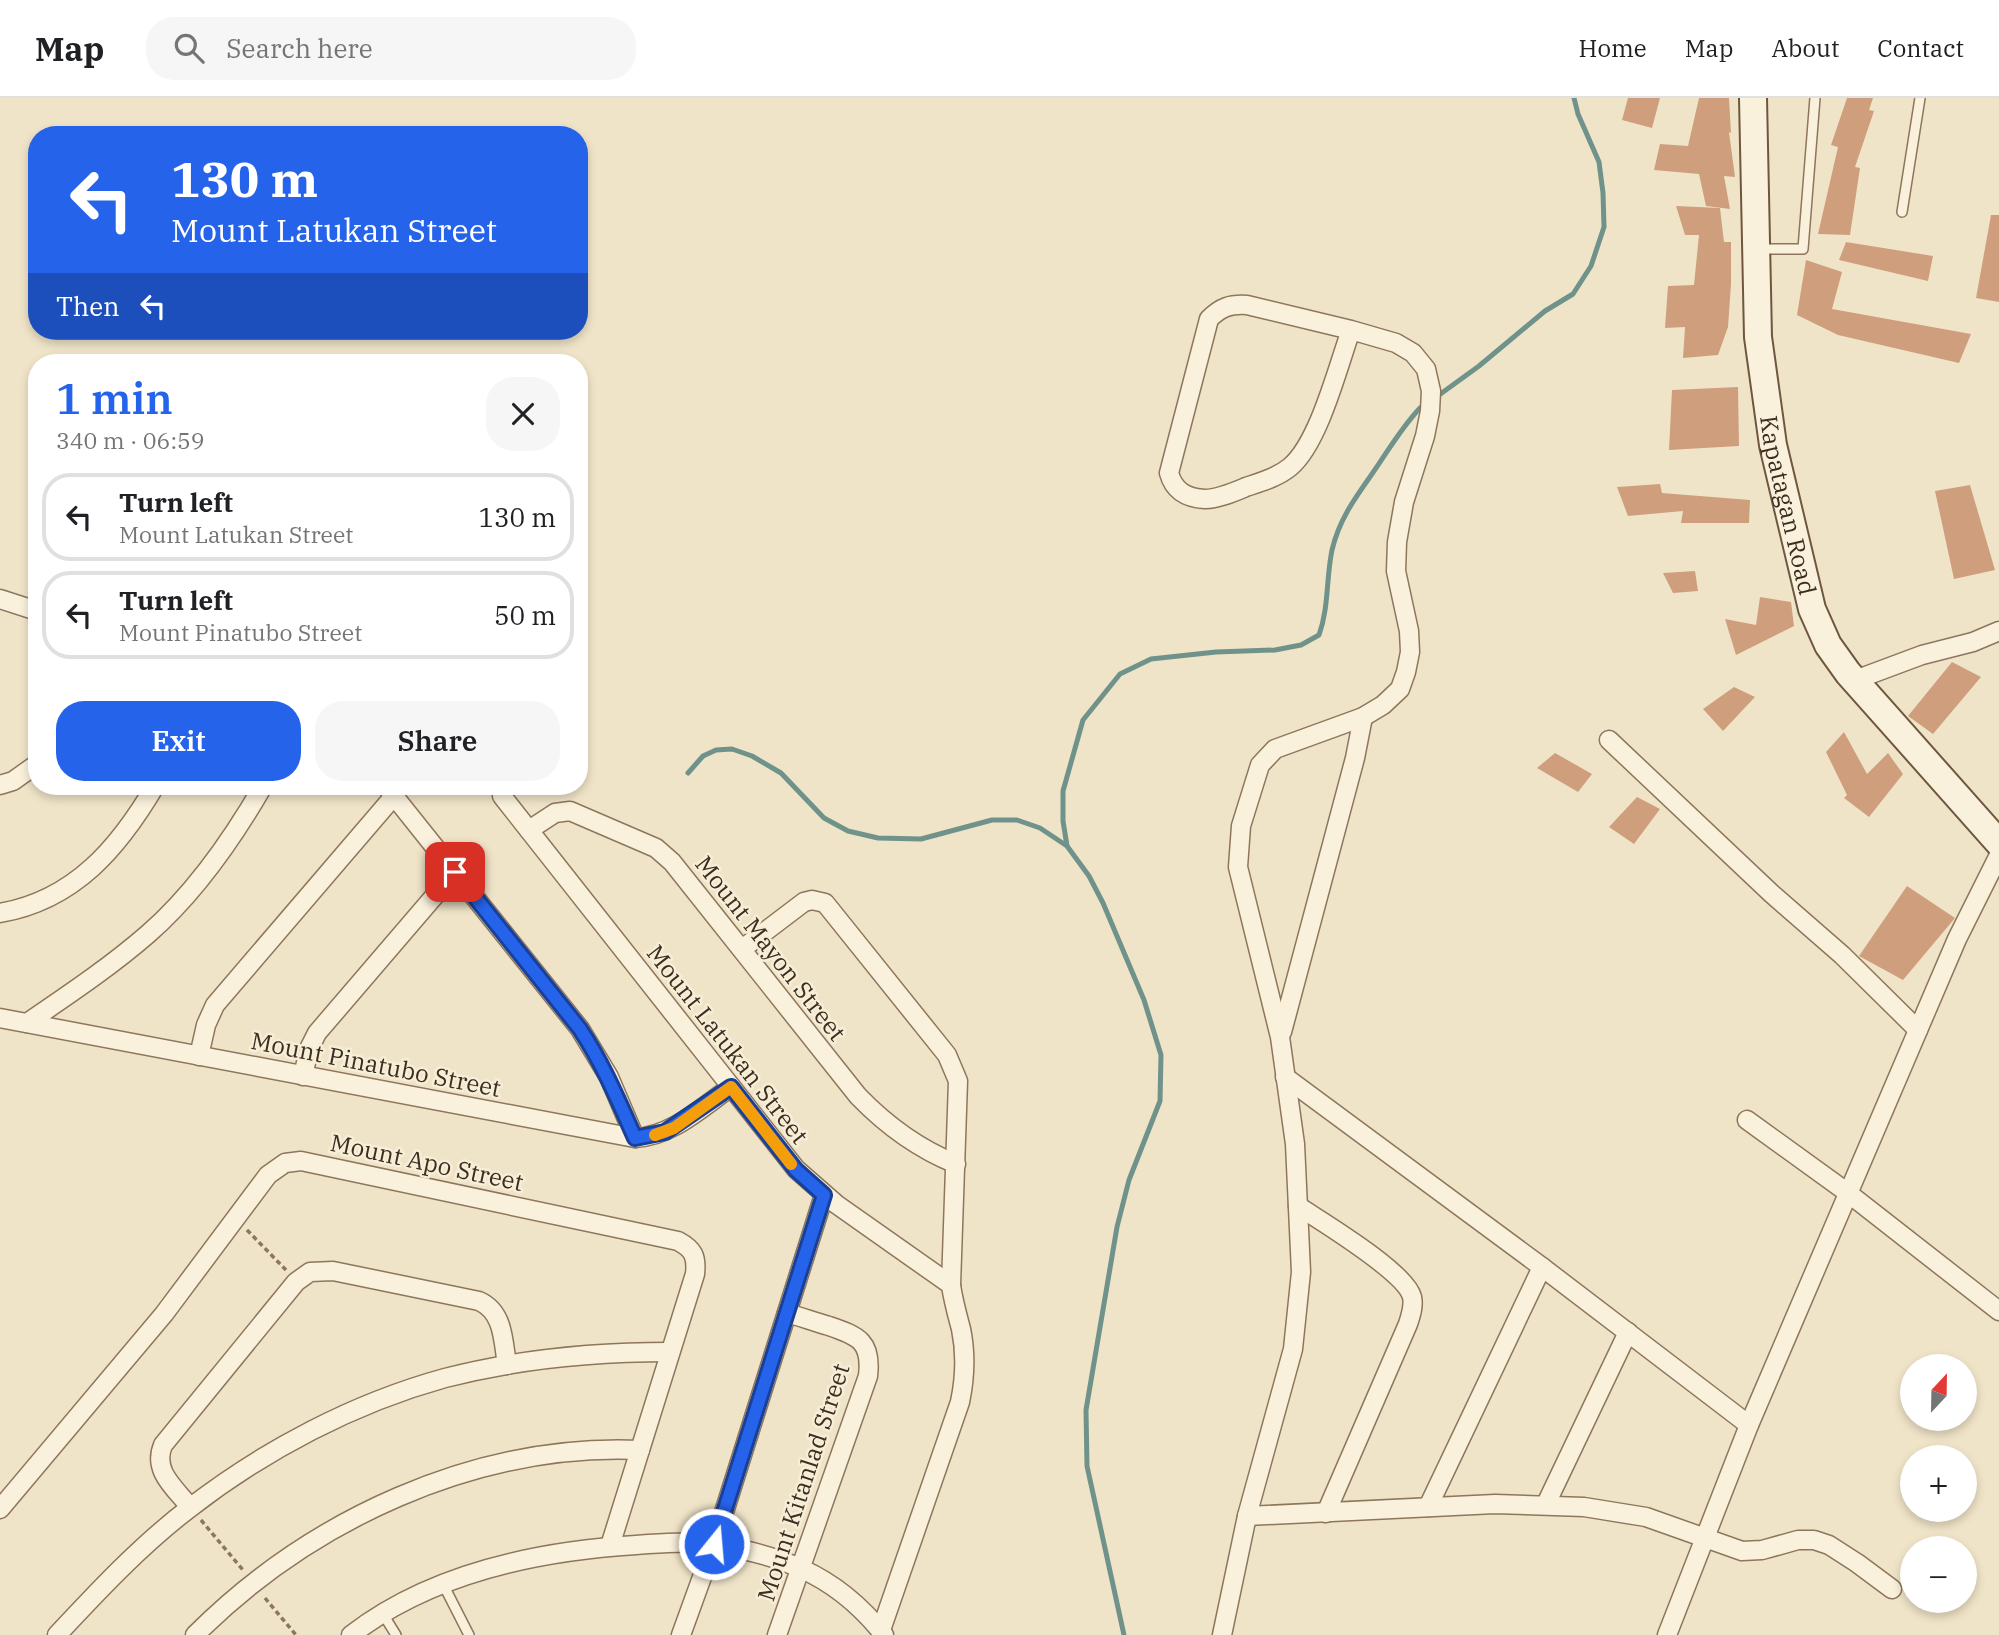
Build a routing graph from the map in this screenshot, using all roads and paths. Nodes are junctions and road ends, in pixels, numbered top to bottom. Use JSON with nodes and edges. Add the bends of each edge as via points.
{"nodes":[{"id":1,"x":1753,"y":98,"type":"edge"},
{"id":2,"x":1815,"y":98,"type":"edge"},
{"id":3,"x":1920,"y":98,"type":"edge"},
{"id":4,"x":1902,"y":212,"type":"dead end"},
{"id":5,"x":1756,"y":249,"type":"junction"},
{"id":6,"x":1351,"y":330,"type":"junction"},
{"id":7,"x":0,"y":599,"type":"edge"},
{"id":8,"x":28,"y":608,"type":"edge"},
{"id":9,"x":1999,"y":631,"type":"edge"},
{"id":10,"x":1855,"y":680,"type":"junction"},
{"id":11,"x":1363,"y":717,"type":"junction"},
{"id":12,"x":1609,"y":740,"type":"dead end"},
{"id":13,"x":28,"y":770,"type":"edge"},
{"id":14,"x":0,"y":785,"type":"edge"},
{"id":15,"x":149,"y":795,"type":"edge"},
{"id":16,"x":258,"y":795,"type":"edge"},
{"id":17,"x":387,"y":795,"type":"edge"},
{"id":18,"x":393,"y":795,"type":"edge"},
{"id":19,"x":502,"y":796,"type":"dead end"},
{"id":20,"x":529,"y":830,"type":"junction"},
{"id":21,"x":1999,"y":844,"type":"edge"},
{"id":22,"x":1999,"y":855,"type":"edge"},
{"id":23,"x":455,"y":872,"type":"junction"},
{"id":24,"x":0,"y":913,"type":"edge"},
{"id":25,"x":742,"y":949,"type":"junction"},
{"id":26,"x":0,"y":1018,"type":"edge"},
{"id":27,"x":27,"y":1023,"type":"junction"},
{"id":28,"x":1918,"y":1030,"type":"junction"},
{"id":29,"x":1280,"y":1037,"type":"junction"},
{"id":30,"x":199,"y":1056,"type":"junction"},
{"id":31,"x":303,"y":1076,"type":"junction"},
{"id":32,"x":1285,"y":1077,"type":"junction"},
{"id":33,"x":731,"y":1087,"type":"junction"},
{"id":34,"x":1747,"y":1120,"type":"dead end"},
{"id":35,"x":635,"y":1138,"type":"junction"},
{"id":36,"x":956,"y":1164,"type":"junction"},
{"id":37,"x":1848,"y":1193,"type":"junction"},
{"id":38,"x":824,"y":1195,"type":"junction"},
{"id":39,"x":1298,"y":1206,"type":"junction"},
{"id":40,"x":236,"y":1219,"type":"junction"},
{"id":41,"x":1542,"y":1267,"type":"junction"},
{"id":42,"x":296,"y":1282,"type":"junction"},
{"id":43,"x":951,"y":1284,"type":"junction"},
{"id":44,"x":1999,"y":1311,"type":"edge"},
{"id":45,"x":787,"y":1312,"type":"junction"},
{"id":46,"x":1628,"y":1332,"type":"junction"},
{"id":47,"x":670,"y":1352,"type":"junction"},
{"id":48,"x":507,"y":1365,"type":"junction"},
{"id":49,"x":1749,"y":1425,"type":"junction"},
{"id":50,"x":640,"y":1450,"type":"junction"},
{"id":51,"x":1546,"y":1504,"type":"junction"},
{"id":52,"x":190,"y":1507,"type":"junction"},
{"id":53,"x":1428,"y":1507,"type":"junction"},
{"id":54,"x":0,"y":1509,"type":"edge"},
{"id":55,"x":1326,"y":1513,"type":"junction"},
{"id":56,"x":1247,"y":1516,"type":"junction"},
{"id":57,"x":1706,"y":1538,"type":"junction"},
{"id":58,"x":714,"y":1544,"type":"junction"},
{"id":59,"x":610,"y":1546,"type":"junction"},
{"id":60,"x":800,"y":1569,"type":"junction"},
{"id":61,"x":443,"y":1584,"type":"junction"},
{"id":62,"x":1892,"y":1589,"type":"dead end"},
{"id":63,"x":383,"y":1614,"type":"junction"},
{"id":64,"x":883,"y":1633,"type":"edge"},
{"id":65,"x":57,"y":1635,"type":"edge"},
{"id":66,"x":195,"y":1635,"type":"edge"},
{"id":67,"x":351,"y":1635,"type":"edge"},
{"id":68,"x":396,"y":1635,"type":"edge"},
{"id":69,"x":469,"y":1635,"type":"edge"},
{"id":70,"x":681,"y":1635,"type":"edge"},
{"id":71,"x":777,"y":1635,"type":"edge"},
{"id":72,"x":1222,"y":1635,"type":"edge"},
{"id":73,"x":1667,"y":1635,"type":"edge"}],
"edges":[{"from":1,"to":5,"type":"main road","name":"Kapatagan Road"},
{"from":2,"to":5,"type":"lane","via":[[1803,249]]},
{"from":3,"to":4,"type":"lane"},
{"from":5,"to":10,"type":"main road","name":"Kapatagan Road","via":[[1758,337],[1773,445],[1812,609],[1828,645]]},
{"from":6,"to":6,"type":"street","via":[[1247,305],[1232,304],[1209,319],[1172,461],[1172,482],[1179,491],[1191,498],[1211,499],[1273,477],[1300,458]]},
{"from":6,"to":11,"type":"street","via":[[1413,353],[1426,369],[1431,391],[1425,436],[1397,542],[1396,571],[1409,631],[1406,672],[1400,689]]},
{"from":7,"to":8,"type":"street"},
{"from":9,"to":10,"type":"street"},
{"from":10,"to":21,"type":"main road","name":"Kapatagan Road"},
{"from":11,"to":29,"type":"street"},
{"from":11,"to":29,"type":"street","via":[[1275,749],[1260,765],[1241,826],[1238,867]]},
{"from":12,"to":28,"type":"street"},
{"from":13,"to":14,"type":"street"},
{"from":15,"to":24,"type":"street","via":[[115,847],[85,876],[54,894]]},
{"from":16,"to":27,"type":"street","via":[[189,891],[149,933]]},
{"from":17,"to":30,"type":"street","via":[[215,1005]]},
{"from":18,"to":23,"type":"street"},
{"from":19,"to":20,"type":"street","name":"Mount Latukan Street"},
{"from":20,"to":25,"type":"street","name":"Mount Mayon Street","via":[[555,813],[570,811],[656,848]]},
{"from":20,"to":33,"type":"street","name":"Mount Latukan Street"},
{"from":22,"to":28,"type":"street"},
{"from":23,"to":31,"type":"street","via":[[317,1033]]},
{"from":23,"to":35,"type":"street","via":[[580,1029],[609,1077]]},
{"from":25,"to":36,"type":"street","name":"Mount Mayon Street","via":[[873,1112],[926,1150]]},
{"from":25,"to":36,"type":"street","via":[[804,902],[819,900],[831,908],[954,1068],[959,1096]]},
{"from":26,"to":27,"type":"street","name":"Mount Pinatubo Street"},
{"from":27,"to":30,"type":"street","name":"Mount Pinatubo Street"},
{"from":28,"to":37,"type":"street"},
{"from":29,"to":32,"type":"street"},
{"from":30,"to":31,"type":"street","name":"Mount Pinatubo Street"},
{"from":31,"to":35,"type":"street","name":"Mount Pinatubo Street"},
{"from":32,"to":39,"type":"street"},
{"from":32,"to":41,"type":"street"},
{"from":33,"to":35,"type":"street","name":"Mount Pinatubo Street","via":[[665,1132]]},
{"from":33,"to":38,"type":"street","name":"Mount Latukan Street","via":[[796,1170]]},
{"from":34,"to":37,"type":"street"},
{"from":36,"to":43,"type":"street"},
{"from":37,"to":44,"type":"street"},
{"from":37,"to":49,"type":"street"},
{"from":38,"to":43,"type":"street","name":"Mount Latukan Street"},
{"from":38,"to":45,"type":"street"},
{"from":39,"to":55,"type":"street","via":[[1383,1264],[1406,1284],[1412,1296],[1408,1324]]},
{"from":39,"to":56,"type":"street","via":[[1301,1272],[1293,1349]]},
{"from":40,"to":42,"type":"path"},
{"from":40,"to":47,"type":"street","name":"Mount Apo Street","via":[[276,1168],[301,1161],[678,1241],[689,1247],[696,1264]]},
{"from":40,"to":54,"type":"street","name":"Mount Apo Street","via":[[164,1314]]},
{"from":41,"to":46,"type":"street"},
{"from":41,"to":53,"type":"street"},
{"from":42,"to":48,"type":"street","via":[[310,1272],[333,1271],[479,1300],[498,1318]]},
{"from":42,"to":52,"type":"street","via":[[163,1445],[160,1468]]},
{"from":43,"to":64,"type":"street","via":[[961,1330],[964,1382]]},
{"from":45,"to":58,"type":"street"},
{"from":45,"to":60,"type":"street","name":"Mount Kitanlad Street","via":[[858,1337],[870,1362]]},
{"from":46,"to":49,"type":"street"},
{"from":46,"to":51,"type":"street"},
{"from":47,"to":48,"type":"street","via":[[575,1356]]},
{"from":47,"to":50,"type":"street","name":"Mount Apo Street"},
{"from":48,"to":52,"type":"street","via":[[408,1390],[315,1429]]},
{"from":49,"to":57,"type":"street"},
{"from":50,"to":59,"type":"street","name":"Mount Apo Street"},
{"from":50,"to":66,"type":"street","via":[[591,1450],[514,1461],[412,1491],[369,1510],[286,1559]]},
{"from":51,"to":53,"type":"street"},
{"from":51,"to":57,"type":"street","via":[[1646,1517]]},
{"from":52,"to":65,"type":"street","via":[[135,1555]]},
{"from":53,"to":55,"type":"street"},
{"from":55,"to":56,"type":"street"},
{"from":56,"to":72,"type":"street"},
{"from":57,"to":62,"type":"street","via":[[1742,1551],[1814,1539]]},
{"from":57,"to":73,"type":"street"},
{"from":58,"to":59,"type":"street"},
{"from":58,"to":60,"type":"street"},
{"from":58,"to":70,"type":"street"},
{"from":59,"to":61,"type":"street","via":[[511,1563]]},
{"from":60,"to":64,"type":"street","via":[[846,1596]]},
{"from":60,"to":71,"type":"street","name":"Mount Kitanlad Street"},
{"from":61,"to":63,"type":"street"},
{"from":61,"to":69,"type":"lane"},
{"from":63,"to":67,"type":"street"},
{"from":63,"to":68,"type":"lane"}]}
